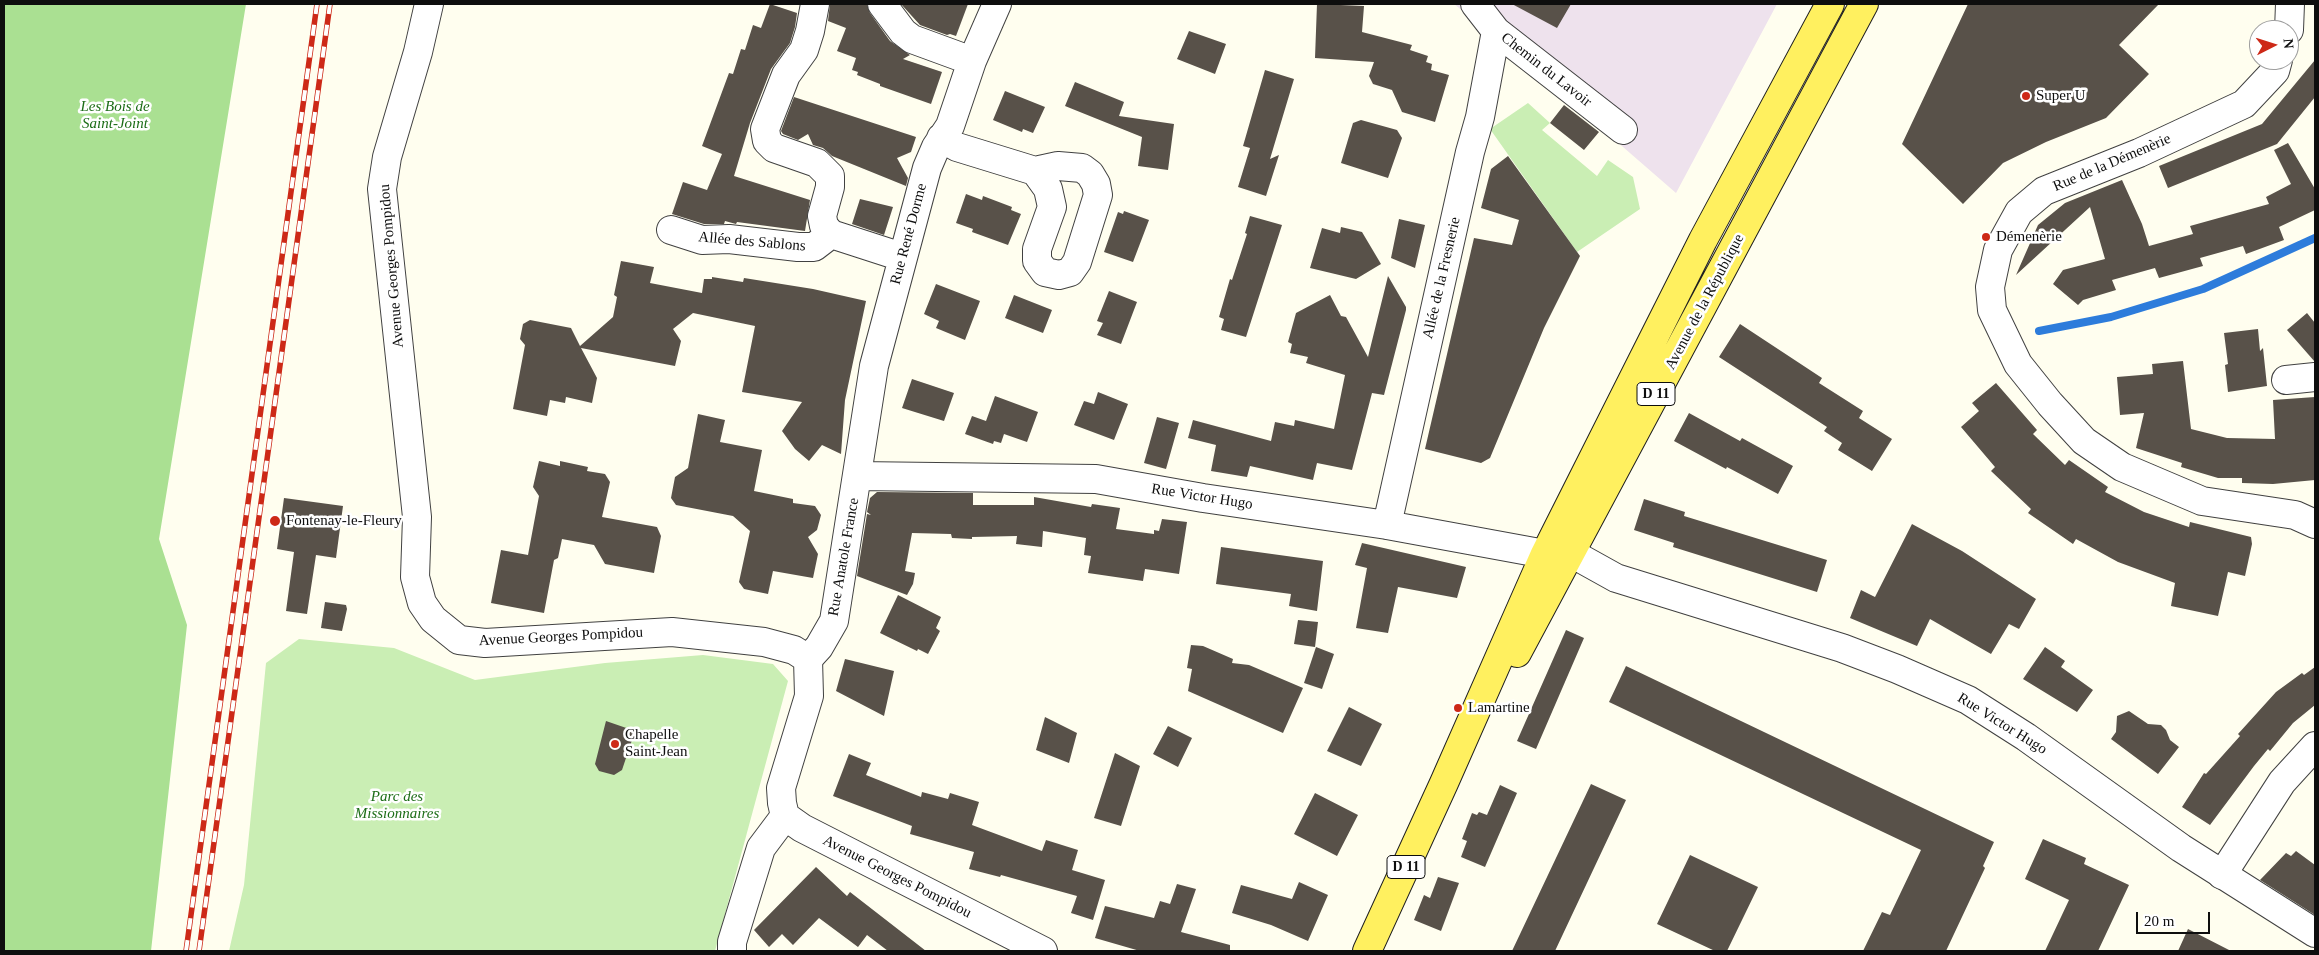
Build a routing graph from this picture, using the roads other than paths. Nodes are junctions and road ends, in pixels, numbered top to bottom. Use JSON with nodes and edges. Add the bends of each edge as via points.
{"nodes":[{"id":1,"x":429,"y":4,"type":"edge"},
{"id":2,"x":816,"y":4,"type":"edge"},
{"id":3,"x":882,"y":4,"type":"edge"},
{"id":4,"x":997,"y":4,"type":"edge"},
{"id":5,"x":1475,"y":4,"type":"edge"},
{"id":6,"x":1830,"y":4,"type":"edge"},
{"id":7,"x":1864,"y":4,"type":"edge"},
{"id":8,"x":2290,"y":4,"type":"edge"},
{"id":9,"x":2289,"y":20,"type":"edge"},
{"id":10,"x":1496,"y":31,"type":"junction"},
{"id":11,"x":972,"y":61,"type":"junction"},
{"id":12,"x":2275,"y":70,"type":"edge"},
{"id":13,"x":1623,"y":130,"type":"dead end"},
{"id":14,"x":942,"y":138,"type":"junction"},
{"id":15,"x":1035,"y":170,"type":"dead end"},
{"id":16,"x":671,"y":230,"type":"dead end"},
{"id":17,"x":831,"y":234,"type":"junction"},
{"id":18,"x":902,"y":258,"type":"junction"},
{"id":19,"x":2315,"y":377,"type":"edge"},
{"id":20,"x":2286,"y":380,"type":"dead end"},
{"id":21,"x":857,"y":476,"type":"junction"},
{"id":22,"x":2315,"y":524,"type":"edge"},
{"id":23,"x":1387,"y":525,"type":"junction"},
{"id":24,"x":1571,"y":553,"type":"junction"},
{"id":25,"x":1544,"y":554,"type":"junction"},
{"id":26,"x":808,"y":660,"type":"junction"},
{"id":27,"x":2315,"y":746,"type":"edge"},
{"id":28,"x":1444,"y":783,"type":"junction"},
{"id":29,"x":785,"y":816,"type":"junction"},
{"id":30,"x":2222,"y":875,"type":"junction"},
{"id":31,"x":2315,"y":933,"type":"edge"},
{"id":32,"x":732,"y":951,"type":"edge"},
{"id":33,"x":1042,"y":951,"type":"edge"},
{"id":34,"x":1367,"y":951,"type":"edge"}],
"edges":[{"from":1,"to":26,"type":"street","name":"Avenue Georges Pompidou","via":[[420,47],[387,157],[382,188],[417,517],[415,577],[422,603],[433,620],[459,640],[484,644],[672,632],[764,642],[794,650]]},
{"from":2,"to":17,"type":"street","name":"Allée des Sablons","via":[[804,50],[786,75],[765,129],[767,141],[774,148],[817,163],[830,176],[822,216],[824,226]]},
{"from":3,"to":11,"type":"street","via":[[912,39]]},
{"from":4,"to":11,"type":"street","name":"Rue René Dorme"},
{"from":5,"to":10,"type":"street","name":"Chemin du Lavoir"},
{"from":6,"to":25,"type":"main road","name":"Avenue de la République","number":"D 11","via":[[1703,240]]},
{"from":7,"to":24,"type":"main road","name":"Avenue de la République","number":"D 11"},
{"from":8,"to":9,"type":"street"},
{"from":10,"to":13,"type":"street","name":"Chemin du Lavoir"},
{"from":10,"to":23,"type":"street","name":"Allée de la Fresnerie","via":[[1480,117]]},
{"from":11,"to":14,"type":"street","name":"Rue René Dorme","via":[[950,126]]},
{"from":12,"to":22,"type":"street","name":"Rue de la Démenèrie","via":[[2244,104],[2044,191],[2019,212],[1998,250],[1990,287],[1992,310],[2018,364],[2050,404],[2084,441],[2122,467],[2202,501],[2295,515]]},
{"from":14,"to":15,"type":"street","via":[[957,147]]},
{"from":14,"to":18,"type":"street","name":"Rue René Dorme","via":[[927,168]]},
{"from":16,"to":17,"type":"street","name":"Allée des Sablons","via":[[702,240],[729,239],[798,247],[814,247]]},
{"from":17,"to":18,"type":"street"},
{"from":18,"to":21,"type":"street","name":"Rue René Dorme","via":[[874,366]]},
{"from":19,"to":20,"type":"street"},
{"from":21,"to":23,"type":"street","name":"Rue Victor Hugo","via":[[1096,479]]},
{"from":21,"to":26,"type":"street","name":"Rue Anatole France","via":[[834,621]]},
{"from":23,"to":25,"type":"street","name":"Rue Victor Hugo"},
{"from":24,"to":28,"type":"main road","name":"Avenue de la République","number":"D 11"},
{"from":24,"to":30,"type":"street","name":"Rue Victor Hugo","via":[[1616,578],[1842,648],[1968,700]]},
{"from":25,"to":28,"type":"main road","name":"Avenue de la République","number":"D 11"},
{"from":26,"to":29,"type":"street","via":[[809,696],[781,788]]},
{"from":27,"to":30,"type":"street","via":[[2282,782]]},
{"from":28,"to":34,"type":"main road","name":"Avenue de la République","number":"D 11"},
{"from":29,"to":32,"type":"street","via":[[761,848]]},
{"from":29,"to":33,"type":"street","name":"Avenue Georges Pompidou","via":[[802,828]]},
{"from":30,"to":31,"type":"street","name":"Rue Victor Hugo"}]}
